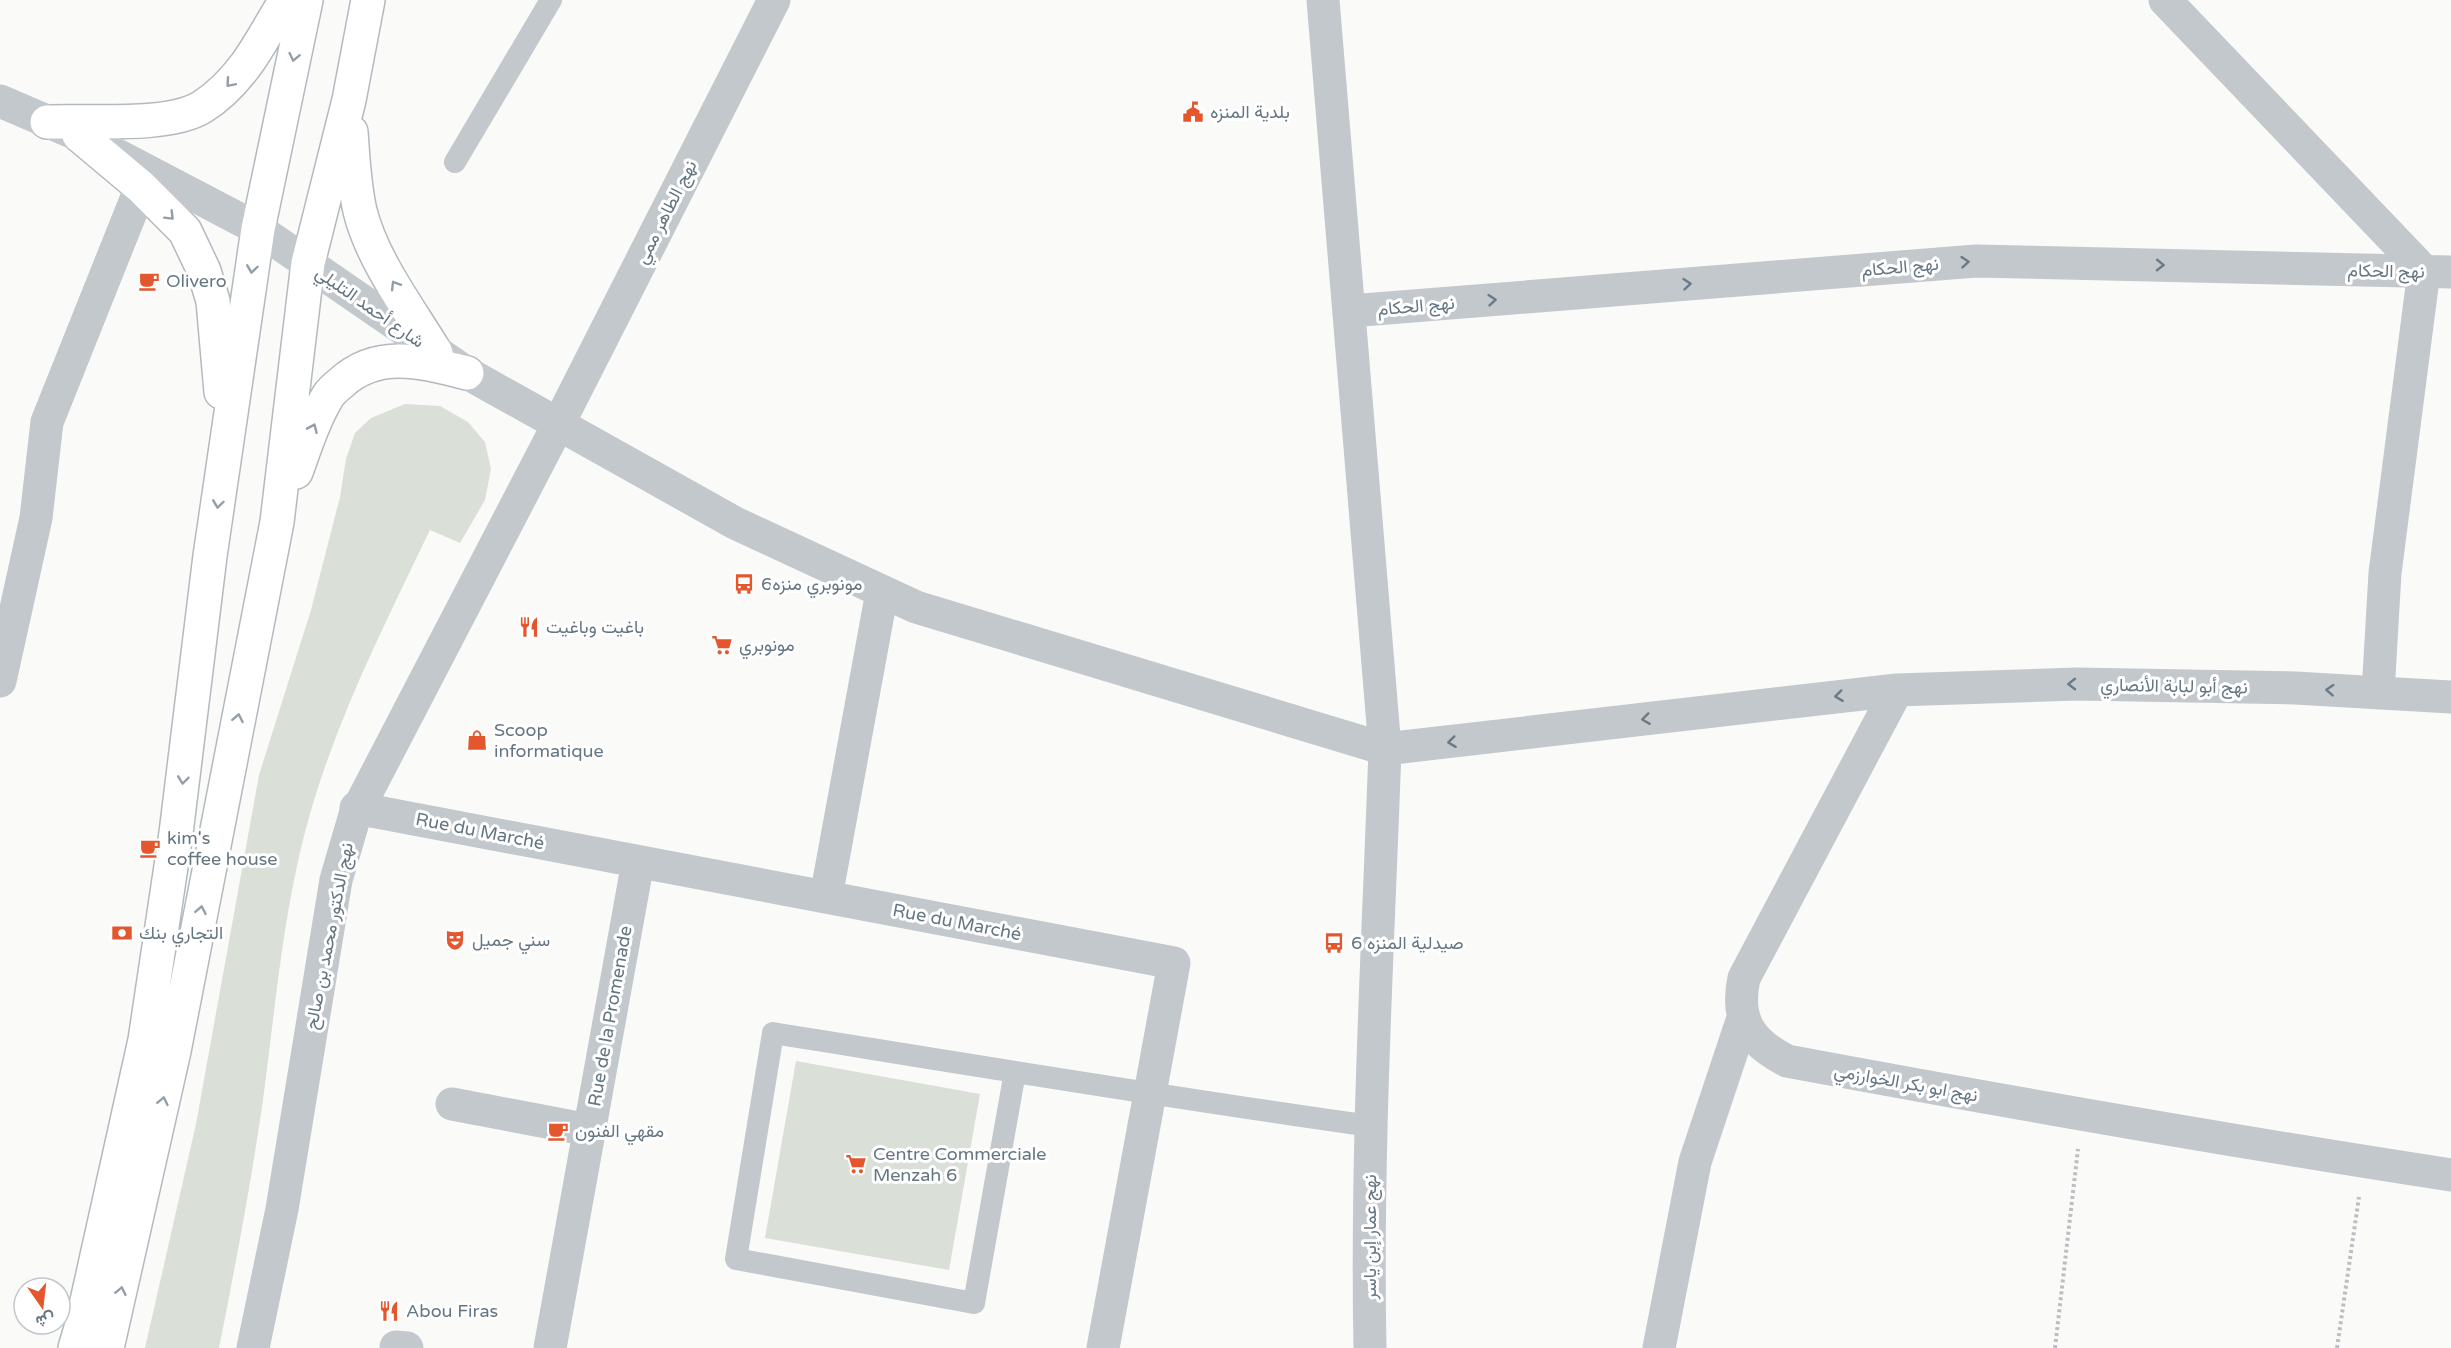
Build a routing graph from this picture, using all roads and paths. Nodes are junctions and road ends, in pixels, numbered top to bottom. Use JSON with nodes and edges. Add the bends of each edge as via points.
{"nodes":[{"id":1,"x":286,"y":0,"type":"edge"},
{"id":2,"x":306,"y":0,"type":"edge"},
{"id":3,"x":368,"y":0,"type":"edge"},
{"id":4,"x":551,"y":0,"type":"edge"},
{"id":5,"x":774,"y":0,"type":"edge"},
{"id":6,"x":1323,"y":0,"type":"edge"},
{"id":7,"x":2165,"y":0,"type":"edge"},
{"id":8,"x":349,"y":100,"type":"junction"},
{"id":9,"x":0,"y":101,"type":"edge"},
{"id":10,"x":47,"y":122,"type":"junction"},
{"id":11,"x":79,"y":135,"type":"junction"},
{"id":12,"x":455,"y":162,"type":"dead end"},
{"id":13,"x":141,"y":187,"type":"junction"},
{"id":14,"x":258,"y":229,"type":"junction"},
{"id":15,"x":308,"y":263,"type":"junction"},
{"id":16,"x":2438,"y":272,"type":"edge"},
{"id":17,"x":1350,"y":311,"type":"junction"},
{"id":18,"x":436,"y":353,"type":"junction"},
{"id":19,"x":467,"y":373,"type":"junction"},
{"id":20,"x":558,"y":425,"type":"junction"},
{"id":21,"x":224,"y":464,"type":"junction"},
{"id":22,"x":277,"y":522,"type":"junction"},
{"id":23,"x":882,"y":592,"type":"junction"},
{"id":24,"x":0,"y":681,"type":"edge"},
{"id":25,"x":1898,"y":690,"type":"junction"},
{"id":26,"x":2378,"y":693,"type":"junction"},
{"id":27,"x":2451,"y":697,"type":"edge"},
{"id":28,"x":1386,"y":749,"type":"junction"},
{"id":29,"x":357,"y":808,"type":"junction"},
{"id":30,"x":638,"y":862,"type":"junction"},
{"id":31,"x":826,"y":897,"type":"junction"},
{"id":32,"x":1743,"y":1018,"type":"junction"},
{"id":33,"x":1015,"y":1072,"type":"junction"},
{"id":34,"x":1150,"y":1093,"type":"junction"},
{"id":35,"x":452,"y":1104,"type":"dead end"},
{"id":36,"x":2082,"y":1114,"type":"junction"},
{"id":37,"x":1371,"y":1126,"type":"junction"},
{"id":38,"x":589,"y":1130,"type":"junction"},
{"id":39,"x":2364,"y":1161,"type":"junction"},
{"id":40,"x":2451,"y":1175,"type":"edge"},
{"id":41,"x":75,"y":1348,"type":"edge"},
{"id":42,"x":107,"y":1348,"type":"edge"},
{"id":43,"x":253,"y":1348,"type":"edge"},
{"id":44,"x":550,"y":1348,"type":"edge"},
{"id":45,"x":1103,"y":1348,"type":"edge"},
{"id":46,"x":1370,"y":1348,"type":"edge"},
{"id":47,"x":1659,"y":1348,"type":"edge"},
{"id":48,"x":2055,"y":1348,"type":"edge"},
{"id":49,"x":2337,"y":1348,"type":"edge"}],
"edges":[{"from":1,"to":10,"type":"main road","one_way":true,"via":[[244,67],[222,92],[200,108],[174,117]]},
{"from":2,"to":14,"type":"main road","one_way":true},
{"from":3,"to":8,"type":"main road"},
{"from":4,"to":12,"type":"lane"},
{"from":5,"to":20,"type":"street","name":"نهج الطاهر ممي"},
{"from":6,"to":17,"type":"street","name":"نهج عمار إبن ياسر"},
{"from":7,"to":16,"type":"street"},
{"from":8,"to":15,"type":"main road"},
{"from":18,"to":8,"type":"main road","one_way":true,"via":[[367,232],[354,182]]},
{"from":9,"to":10,"type":"street","name":"شارع أحمد التليلي"},
{"from":10,"to":11,"type":"street","name":"شارع أحمد التليلي"},
{"from":11,"to":13,"type":"main road"},
{"from":11,"to":14,"type":"street","name":"شارع أحمد التليلي"},
{"from":13,"to":21,"type":"main road","one_way":true,"via":[[185,231],[213,301]]},
{"from":13,"to":24,"type":"street","via":[[47,422],[36,518]]},
{"from":14,"to":15,"type":"street","name":"شارع أحمد التليلي"},
{"from":14,"to":21,"type":"main road","one_way":true},
{"from":15,"to":18,"type":"street","name":"شارع أحمد التليلي"},
{"from":15,"to":22,"type":"main road"},
{"from":17,"to":16,"type":"street","name":"نهج الحكام","one_way":true,"via":[[1976,261]]},
{"from":16,"to":26,"type":"street","via":[[2385,573]]},
{"from":17,"to":28,"type":"street","name":"نهج عمار إبن ياسر"},
{"from":18,"to":19,"type":"street","name":"شارع أحمد التليلي"},
{"from":19,"to":20,"type":"street","name":"شارع أحمد التليلي"},
{"from":22,"to":19,"type":"main road","one_way":true,"via":[[329,394],[351,374],[373,363],[398,360]]},
{"from":20,"to":23,"type":"street","name":"شارع أحمد التليلي","via":[[735,523]]},
{"from":20,"to":29,"type":"street","name":"نهج الدكتور محمد بن صالح"},
{"from":21,"to":41,"type":"main road","one_way":true,"via":[[145,1040]]},
{"from":42,"to":22,"type":"main road","one_way":true,"via":[[174,1051]]},
{"from":23,"to":28,"type":"street","name":"شارع أحمد التليلي","via":[[916,607]]},
{"from":23,"to":31,"type":"street"},
{"from":26,"to":25,"type":"street","name":"نهج أبو لبابة الأنصاري","one_way":true,"via":[[2077,684]]},
{"from":25,"to":28,"type":"street","name":"نهج أبو لبابة الأنصاري","one_way":true},
{"from":25,"to":32,"type":"street","via":[[1744,978],[1739,999]]},
{"from":26,"to":27,"type":"street","name":"نهج أبو لبابة الأنصاري"},
{"from":28,"to":37,"type":"street","name":"نهج عمار إبن ياسر"},
{"from":29,"to":30,"type":"street","name":"Rue du Marché"},
{"from":29,"to":43,"type":"street","name":"نهج الدكتور محمد بن صالح","via":[[336,880],[282,1209]]},
{"from":30,"to":31,"type":"street","name":"Rue du Marché"},
{"from":30,"to":38,"type":"street","name":"Rue de la Promenade"},
{"from":31,"to":34,"type":"street","name":"Rue du Marché","via":[[1174,963]]},
{"from":32,"to":36,"type":"street","name":"نهج ابو بكر الخوارزمي","via":[[1754,1037],[1786,1061]]},
{"from":32,"to":47,"type":"street","via":[[1695,1162]]},
{"from":33,"to":33,"type":"lane","via":[[773,1033],[735,1259],[974,1303]]},
{"from":33,"to":34,"type":"lane"},
{"from":34,"to":37,"type":"lane"},
{"from":34,"to":45,"type":"street","name":"Rue du Marché"},
{"from":35,"to":38,"type":"street"},
{"from":36,"to":39,"type":"street","name":"نهج ابو بكر الخوارزمي"},
{"from":36,"to":48,"type":"path"},
{"from":37,"to":46,"type":"street","name":"نهج عمار إبن ياسر"},
{"from":38,"to":44,"type":"street","name":"Rue de la Promenade"},
{"from":39,"to":40,"type":"street","name":"نهج ابو بكر الخوارزمي"},
{"from":39,"to":49,"type":"path"}]}
